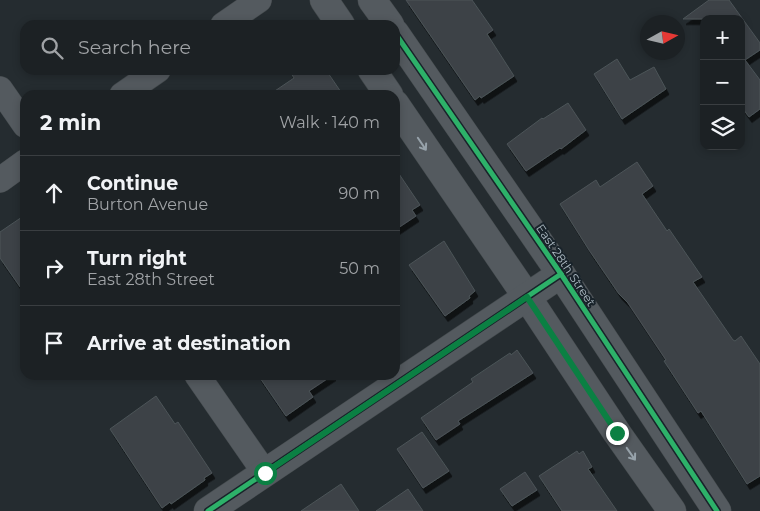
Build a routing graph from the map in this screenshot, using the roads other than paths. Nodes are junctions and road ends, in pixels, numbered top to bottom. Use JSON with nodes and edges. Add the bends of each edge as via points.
{"nodes":[{"id":1,"x":259,"y":0,"type":"edge"},
{"id":2,"x":324,"y":0,"type":"edge"},
{"id":3,"x":372,"y":0,"type":"edge"},
{"id":4,"x":230,"y":20,"type":"edge"},
{"id":5,"x":338,"y":20,"type":"edge"},
{"id":6,"x":386,"y":20,"type":"edge"},
{"id":7,"x":400,"y":40,"type":"edge"},
{"id":8,"x":151,"y":75,"type":"edge"},
{"id":9,"x":375,"y":75,"type":"edge"},
{"id":10,"x":0,"y":89,"type":"edge"},
{"id":11,"x":129,"y":90,"type":"edge"},
{"id":12,"x":386,"y":90,"type":"edge"},
{"id":13,"x":400,"y":111,"type":"edge"},
{"id":14,"x":20,"y":119,"type":"edge"},
{"id":15,"x":20,"y":166,"type":"edge"},
{"id":16,"x":0,"y":180,"type":"edge"},
{"id":17,"x":561,"y":274,"type":"junction"},
{"id":18,"x":527,"y":297,"type":"junction"},
{"id":19,"x":200,"y":380,"type":"edge"},
{"id":20,"x":265,"y":473,"type":"junction"},
{"id":21,"x":208,"y":511,"type":"edge"},
{"id":22,"x":672,"y":511,"type":"edge"},
{"id":23,"x":717,"y":511,"type":"edge"}],
"edges":[{"from":1,"to":4,"type":"street"},
{"from":2,"to":5,"type":"street"},
{"from":3,"to":6,"type":"street"},
{"from":7,"to":17,"type":"street","name":"East 28th Street"},
{"from":8,"to":11,"type":"street"},
{"from":9,"to":12,"type":"street"},
{"from":10,"to":14,"type":"street"},
{"from":13,"to":18,"type":"street","one_way":true},
{"from":15,"to":16,"type":"street"},
{"from":17,"to":18,"type":"street"},
{"from":17,"to":23,"type":"street","name":"East 28th Street"},
{"from":18,"to":20,"type":"street"},
{"from":18,"to":22,"type":"street","one_way":true},
{"from":19,"to":20,"type":"street"},
{"from":20,"to":21,"type":"street"}]}
